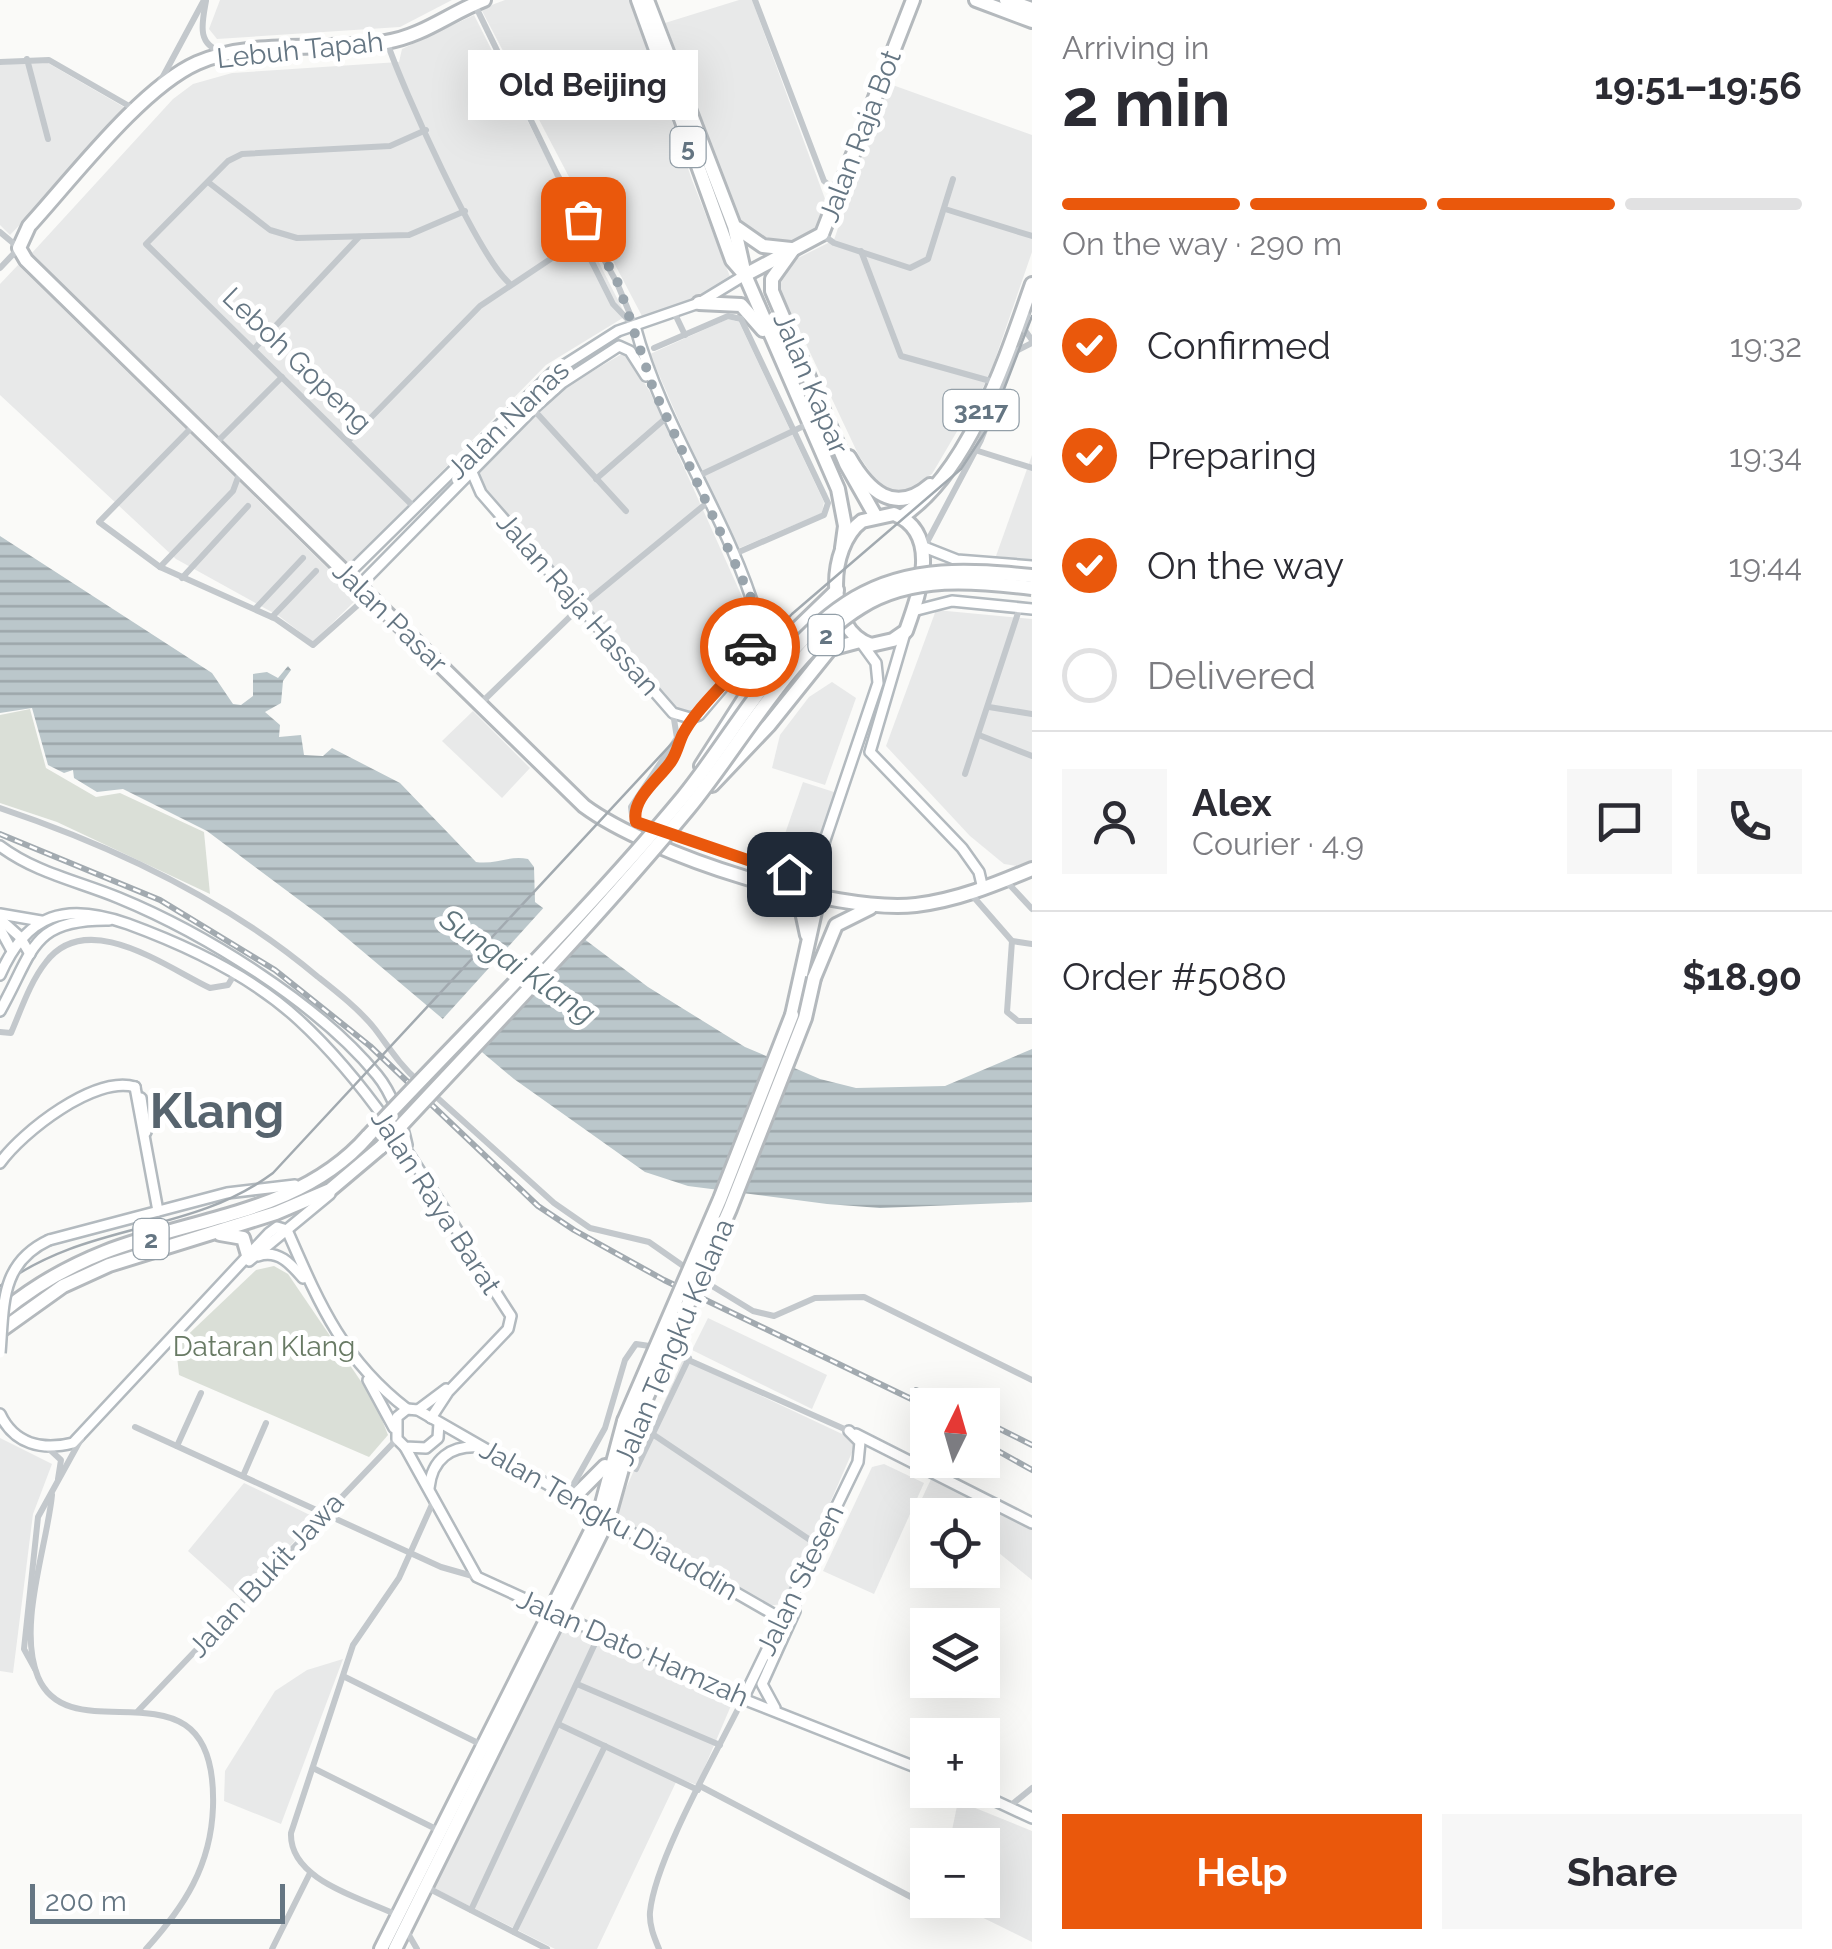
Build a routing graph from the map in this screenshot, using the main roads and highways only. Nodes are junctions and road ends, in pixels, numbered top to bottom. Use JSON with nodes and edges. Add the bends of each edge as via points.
{"nodes":[{"id":1,"x":638,"y":0,"type":"edge"},
{"id":2,"x":648,"y":0,"type":"edge"},
{"id":3,"x":976,"y":0,"type":"edge"},
{"id":4,"x":1006,"y":0,"type":"edge"},
{"id":5,"x":479,"y":2,"type":"edge"},
{"id":6,"x":909,"y":4,"type":"edge"},
{"id":7,"x":1032,"y":9,"type":"edge"},
{"id":8,"x":1032,"y":21,"type":"edge"},
{"id":9,"x":734,"y":226,"type":"junction"},
{"id":10,"x":19,"y":248,"type":"joint"},
{"id":11,"x":793,"y":249,"type":"junction"},
{"id":12,"x":745,"y":274,"type":"junction"},
{"id":13,"x":1032,"y":287,"type":"edge"},
{"id":14,"x":699,"y":303,"type":"junction"},
{"id":15,"x":635,"y":326,"type":"junction"},
{"id":16,"x":774,"y":344,"type":"junction"},
{"id":17,"x":809,"y":384,"type":"junction"},
{"id":18,"x":653,"y":388,"type":"junction"},
{"id":19,"x":948,"y":468,"type":"junction"},
{"id":20,"x":472,"y":470,"type":"junction"},
{"id":21,"x":900,"y":516,"type":"junction"},
{"id":22,"x":876,"y":517,"type":"junction"},
{"id":23,"x":924,"y":547,"type":"junction"},
{"id":24,"x":842,"y":548,"type":"junction"},
{"id":25,"x":1032,"y":566,"type":"edge"},
{"id":26,"x":347,"y":574,"type":"junction"},
{"id":27,"x":1032,"y":576,"type":"edge"},
{"id":28,"x":1032,"y":588,"type":"edge"},
{"id":29,"x":838,"y":590,"type":"junction"},
{"id":30,"x":364,"y":591,"type":"junction"},
{"id":31,"x":1032,"y":609,"type":"edge"},
{"id":32,"x":913,"y":611,"type":"junction"},
{"id":33,"x":906,"y":631,"type":"junction"},
{"id":34,"x":860,"y":641,"type":"junction"},
{"id":35,"x":870,"y":752,"type":"junction"},
{"id":36,"x":852,"y":757,"type":"junction"},
{"id":37,"x":685,"y":803,"type":"junction"},
{"id":38,"x":0,"y":846,"type":"edge"},
{"id":39,"x":1032,"y":869,"type":"edge"},
{"id":40,"x":776,"y":884,"type":"junction"},
{"id":41,"x":977,"y":891,"type":"junction"},
{"id":42,"x":818,"y":898,"type":"junction"},
{"id":43,"x":872,"y":907,"type":"junction"},
{"id":44,"x":0,"y":917,"type":"edge"},
{"id":45,"x":117,"y":920,"type":"junction"},
{"id":46,"x":43,"y":921,"type":"junction"},
{"id":47,"x":0,"y":929,"type":"edge"},
{"id":48,"x":20,"y":937,"type":"junction"},
{"id":49,"x":11,"y":949,"type":"junction"},
{"id":50,"x":808,"y":952,"type":"junction"},
{"id":51,"x":30,"y":954,"type":"junction"},
{"id":52,"x":20,"y":974,"type":"junction"},
{"id":53,"x":809,"y":977,"type":"junction"},
{"id":54,"x":0,"y":979,"type":"edge"},
{"id":55,"x":0,"y":1010,"type":"edge"},
{"id":56,"x":380,"y":1078,"type":"junction"},
{"id":57,"x":364,"y":1093,"type":"junction"},
{"id":58,"x":409,"y":1152,"type":"junction"},
{"id":59,"x":0,"y":1163,"type":"edge"},
{"id":60,"x":347,"y":1180,"type":"junction"},
{"id":61,"x":312,"y":1182,"type":"junction"},
{"id":62,"x":154,"y":1196,"type":"junction"},
{"id":63,"x":178,"y":1206,"type":"junction"},
{"id":64,"x":158,"y":1211,"type":"junction"},
{"id":65,"x":300,"y":1219,"type":"junction"},
{"id":66,"x":287,"y":1230,"type":"junction"},
{"id":67,"x":294,"y":1246,"type":"junction"},
{"id":68,"x":162,"y":1249,"type":"junction"},
{"id":69,"x":249,"y":1258,"type":"junction"},
{"id":70,"x":308,"y":1284,"type":"junction"},
{"id":71,"x":0,"y":1314,"type":"edge"},
{"id":72,"x":511,"y":1316,"type":"joint"},
{"id":73,"x":0,"y":1331,"type":"edge"},
{"id":74,"x":0,"y":1353,"type":"edge"},
{"id":75,"x":464,"y":1374,"type":"junction"},
{"id":76,"x":367,"y":1378,"type":"junction"},
{"id":77,"x":413,"y":1409,"type":"junction"},
{"id":78,"x":0,"y":1414,"type":"edge"},
{"id":79,"x":435,"y":1420,"type":"junction"},
{"id":80,"x":629,"y":1424,"type":"junction"},
{"id":81,"x":399,"y":1439,"type":"junction"},
{"id":82,"x":482,"y":1447,"type":"junction"},
{"id":83,"x":887,"y":1448,"type":"junction"},
{"id":84,"x":612,"y":1457,"type":"junction"},
{"id":85,"x":858,"y":1462,"type":"junction"},
{"id":86,"x":432,"y":1495,"type":"junction"},
{"id":87,"x":569,"y":1498,"type":"junction"},
{"id":88,"x":603,"y":1517,"type":"junction"},
{"id":89,"x":1032,"y":1523,"type":"edge"},
{"id":90,"x":794,"y":1602,"type":"junction"},
{"id":91,"x":554,"y":1615,"type":"junction"},
{"id":92,"x":780,"y":1618,"type":"junction"},
{"id":93,"x":743,"y":1699,"type":"junction"},
{"id":94,"x":777,"y":1711,"type":"junction"},
{"id":95,"x":910,"y":1765,"type":"edge"},
{"id":96,"x":1000,"y":1802,"type":"edge"},
{"id":97,"x":1032,"y":1818,"type":"edge"},
{"id":98,"x":402,"y":1923,"type":"junction"},
{"id":99,"x":381,"y":1949,"type":"edge"},
{"id":100,"x":395,"y":1949,"type":"edge"}],
"edges":[{"from":1,"to":12,"type":"highway","name":"Jalan Kapar","number":"5","via":[[719,227]]},
{"from":2,"to":9,"type":"highway","name":"Jalan Kapar","number":"5"},
{"from":3,"to":8,"type":"highway"},
{"from":4,"to":7,"type":"highway"},
{"from":5,"to":10,"type":"highway","name":"Lebuh Tapah","via":[[387,42],[232,54],[198,63],[136,110],[29,226]]},
{"from":6,"to":11,"type":"highway","name":"Jalan Raja Bot","via":[[822,234]]},
{"from":9,"to":11,"type":"highway","via":[[763,246]]},
{"from":9,"to":12,"type":"highway","name":"Jalan Kapar","number":"5"},
{"from":10,"to":26,"type":"highway","name":"Jalan Pasar","via":[[192,428]]},
{"from":11,"to":12,"type":"highway","name":"Jalan Raja Bot"},
{"from":11,"to":17,"type":"highway","name":"Jalan Kapar","via":[[772,279],[772,290]]},
{"from":12,"to":14,"type":"main road","name":"Jalan Nanas"},
{"from":12,"to":16,"type":"highway","name":"Jalan Kapar","number":"5"},
{"from":13,"to":19,"type":"highway","number":"3217","via":[[995,382]]},
{"from":14,"to":15,"type":"main road","name":"Jalan Nanas"},
{"from":14,"to":16,"type":"highway","via":[[741,305]]},
{"from":15,"to":18,"type":"main road"},
{"from":15,"to":26,"type":"main road","name":"Jalan Nanas","via":[[552,373]]},
{"from":16,"to":24,"type":"highway","name":"Jalan Kapar","number":"5","via":[[838,489]]},
{"from":17,"to":19,"type":"highway","via":[[852,462],[882,497],[911,496]]},
{"from":17,"to":22,"type":"highway","name":"Jalan Kapar"},
{"from":18,"to":20,"type":"main road","name":"Jalan Nanas","via":[[630,351],[619,346],[532,409]]},
{"from":18,"to":20,"type":"main road","name":"Jalan Raja Hassan","via":[[753,602],[757,632],[740,668],[699,715],[673,713],[481,493]]},
{"from":19,"to":21,"type":"highway","number":"3217"},
{"from":20,"to":30,"type":"main road","name":"Jalan Nanas"},
{"from":21,"to":22,"type":"highway"},
{"from":21,"to":23,"type":"highway","via":[[918,530]]},
{"from":22,"to":24,"type":"highway","via":[[856,526]]},
{"from":23,"to":25,"type":"main road","via":[[957,560]]},
{"from":23,"to":32,"type":"highway"},
{"from":24,"to":29,"type":"highway","number":"5"},
{"from":26,"to":30,"type":"highway","name":"Jalan Pasar"},
{"from":27,"to":37,"type":"highway","number":"2","bridge":true,"via":[[934,572],[855,598],[812,631]]},
{"from":28,"to":37,"type":"highway","number":"2","bridge":true,"via":[[917,585],[861,606],[804,658]]},
{"from":29,"to":34,"type":"highway","number":"5","via":[[844,623]]},
{"from":29,"to":37,"type":"highway","bridge":true,"via":[[776,649]]},
{"from":30,"to":40,"type":"highway","name":"Jalan Pasar","via":[[584,806],[636,837]]},
{"from":31,"to":32,"type":"main road","via":[[952,601]]},
{"from":32,"to":33,"type":"highway"},
{"from":33,"to":34,"type":"highway","via":[[882,643]]},
{"from":33,"to":35,"type":"main road"},
{"from":34,"to":36,"type":"main road","via":[[878,676]]},
{"from":34,"to":37,"type":"highway","bridge":true,"via":[[836,644],[823,656],[760,735]]},
{"from":35,"to":36,"type":"main road"},
{"from":35,"to":41,"type":"main road","via":[[962,848],[980,872]]},
{"from":36,"to":42,"type":"main road","via":[[818,865]]},
{"from":37,"to":60,"type":"highway","number":"2","bridge":true},
{"from":37,"to":61,"type":"highway","number":"2","bridge":true,"via":[[336,1169]]},
{"from":38,"to":56,"type":"main road","via":[[38,869],[143,909],[266,981]]},
{"from":39,"to":41,"type":"highway","name":"Jalan Pasar"},
{"from":40,"to":42,"type":"highway","name":"Jalan Pasar"},
{"from":40,"to":50,"type":"highway","via":[[801,907]]},
{"from":41,"to":43,"type":"highway","name":"Jalan Pasar"},
{"from":42,"to":43,"type":"highway","name":"Jalan Pasar"},
{"from":42,"to":50,"type":"highway","name":"Jalan Tengku Kelana"},
{"from":43,"to":53,"type":"highway","name":"Jalan Tengku Kelana","via":[[836,925]]},
{"from":44,"to":46,"type":"main road"},
{"from":44,"to":48,"type":"main road"},
{"from":45,"to":46,"type":"main road","name":"Jalan Raya Barat","via":[[88,912]]},
{"from":45,"to":51,"type":"main road","name":"Jalan Raya Barat","via":[[62,923]]},
{"from":45,"to":57,"type":"main road","name":"Jalan Raya Barat","via":[[234,975],[299,1020]]},
{"from":46,"to":48,"type":"main road","name":"Jalan Raya Barat"},
{"from":47,"to":49,"type":"main road"},
{"from":48,"to":49,"type":"main road","name":"Jalan Raya Barat"},
{"from":48,"to":51,"type":"main road"},
{"from":49,"to":54,"type":"main road","name":"Jalan Raya Barat"},
{"from":50,"to":53,"type":"highway","name":"Jalan Tengku Kelana"},
{"from":51,"to":52,"type":"main road","name":"Jalan Raya Barat"},
{"from":52,"to":54,"type":"main road","via":[[22,956],[15,956]]},
{"from":52,"to":55,"type":"main road","name":"Jalan Raya Barat"},
{"from":53,"to":80,"type":"highway","name":"Jalan Tengku Kelana","bridge":true},
{"from":56,"to":57,"type":"main road"},
{"from":56,"to":58,"type":"main road"},
{"from":57,"to":58,"type":"main road","name":"Jalan Raya Barat"},
{"from":58,"to":72,"type":"main road","name":"Jalan Raya Barat"},
{"from":59,"to":62,"type":"main road","via":[[13,1145],[71,1102],[135,1087]]},
{"from":60,"to":65,"type":"main road"},
{"from":60,"to":68,"type":"highway","number":"2","via":[[276,1213]]},
{"from":61,"to":63,"type":"main road"},
{"from":61,"to":71,"type":"highway","number":"2","via":[[266,1203],[108,1250]]},
{"from":62,"to":63,"type":"main road"},
{"from":62,"to":64,"type":"main road"},
{"from":63,"to":64,"type":"main road"},
{"from":64,"to":74,"type":"main road","bridge":true,"via":[[50,1240],[24,1254],[10,1275]]},
{"from":65,"to":66,"type":"main road"},
{"from":65,"to":67,"type":"main road"},
{"from":66,"to":67,"type":"main road"},
{"from":66,"to":69,"type":"main road","via":[[272,1229]]},
{"from":67,"to":70,"type":"main road"},
{"from":68,"to":69,"type":"highway","via":[[222,1234],[244,1238]]},
{"from":68,"to":73,"type":"highway","number":"2","via":[[62,1286]]},
{"from":69,"to":70,"type":"main road","via":[[286,1260]]},
{"from":69,"to":78,"type":"main road","via":[[73,1443],[42,1446],[19,1438]]},
{"from":70,"to":76,"type":"main road"},
{"from":72,"to":75,"type":"main road","name":"Jalan Bukit Jawa","via":[[508,1329]]},
{"from":75,"to":77,"type":"main road","name":"Jalan Bukit Jawa"},
{"from":75,"to":79,"type":"main road","name":"Jalan Bukit Jawa"},
{"from":76,"to":77,"type":"main road"},
{"from":76,"to":81,"type":"main road"},
{"from":77,"to":79,"type":"main road"},
{"from":77,"to":81,"type":"main road","name":"Jalan Bukit Jawa","via":[[398,1417]]},
{"from":79,"to":81,"type":"main road","name":"Jalan Bukit Jawa","via":[[433,1444],[421,1450]]},
{"from":79,"to":82,"type":"main road","name":"Jalan Tengku Diauddin"},
{"from":80,"to":84,"type":"highway","name":"Jalan Tengku Kelana"},
{"from":80,"to":88,"type":"highway","name":"Jalan Tengku Kelana"},
{"from":81,"to":86,"type":"main road"},
{"from":82,"to":86,"type":"main road","via":[[449,1451],[435,1467]]},
{"from":82,"to":87,"type":"main road","name":"Jalan Tengku Diauddin"},
{"from":83,"to":85,"type":"main road","via":[[872,1447]]},
{"from":83,"to":85,"type":"main road","via":[[849,1430],[860,1442]]},
{"from":83,"to":89,"type":"main road"},
{"from":84,"to":87,"type":"highway"},
{"from":84,"to":88,"type":"highway","name":"Jalan Tengku Kelana"},
{"from":85,"to":90,"type":"main road","name":"Jalan Stesen"},
{"from":86,"to":91,"type":"main road","name":"Jalan Dato Hamzah","via":[[477,1576]]},
{"from":87,"to":88,"type":"main road","name":"Jalan Tengku Diauddin"},
{"from":88,"to":91,"type":"highway","name":"Jalan Tengku Kelana"},
{"from":88,"to":92,"type":"main road","name":"Jalan Tengku Diauddin"},
{"from":90,"to":92,"type":"main road","name":"Jalan Stesen"},
{"from":90,"to":94,"type":"main road","via":[[762,1684]]},
{"from":91,"to":93,"type":"main road","name":"Jalan Dato Hamzah"},
{"from":91,"to":98,"type":"highway","name":"Jalan Tengku Kelana","via":[[483,1746]]},
{"from":91,"to":98,"type":"highway","name":"Jalan Tengku Kelana","via":[[426,1887]]},
{"from":92,"to":93,"type":"main road","name":"Jalan Stesen"},
{"from":93,"to":94,"type":"main road","name":"Jalan Dato Hamzah"},
{"from":94,"to":95,"type":"main road","name":"Jalan Dato Hamzah"},
{"from":96,"to":97,"type":"main road"},
{"from":98,"to":99,"type":"highway","name":"Jalan Tengku Kelana"},
{"from":98,"to":100,"type":"highway","name":"Jalan Tengku Kelana"}]}
